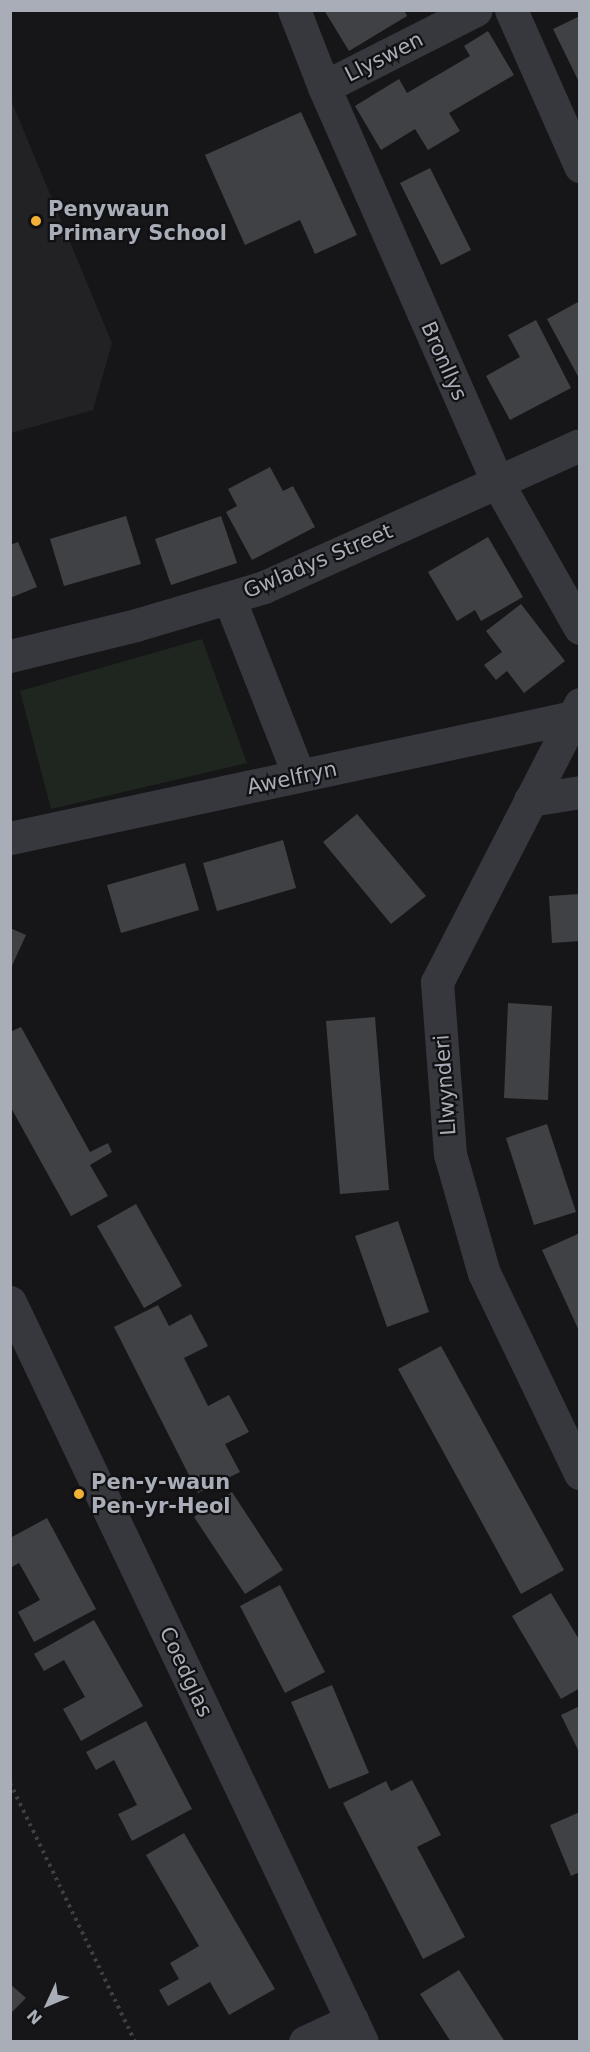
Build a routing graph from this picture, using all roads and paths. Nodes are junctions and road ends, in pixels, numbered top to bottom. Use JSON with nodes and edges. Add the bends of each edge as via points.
{"nodes":[{"id":1,"x":294,"y":10,"type":"edge"},
{"id":2,"x":476,"y":10,"type":"edge"},
{"id":3,"x":511,"y":10,"type":"edge"},
{"id":4,"x":324,"y":87,"type":"junction"},
{"id":5,"x":579,"y":166,"type":"edge"},
{"id":6,"x":579,"y":445,"type":"edge"},
{"id":7,"x":498,"y":482,"type":"junction"},
{"id":8,"x":229,"y":597,"type":"junction"},
{"id":9,"x":579,"y":628,"type":"edge"},
{"id":10,"x":10,"y":656,"type":"edge"},
{"id":11,"x":576,"y":710,"type":"edge"},
{"id":12,"x":299,"y":776,"type":"junction"},
{"id":13,"x":579,"y":792,"type":"edge"},
{"id":14,"x":530,"y":800,"type":"junction"},
{"id":15,"x":10,"y":838,"type":"edge"},
{"id":16,"x":11,"y":1304,"type":"edge"},
{"id":17,"x":579,"y":1473,"type":"edge"},
{"id":18,"x":10,"y":1783,"type":"edge"},
{"id":19,"x":357,"y":2031,"type":"edge"},
{"id":20,"x":135,"y":2042,"type":"edge"},
{"id":21,"x":305,"y":2042,"type":"edge"}],
"edges":[{"from":1,"to":4,"type":"street","name":"Bronllys"},
{"from":2,"to":4,"type":"street","name":"Llyswen"},
{"from":3,"to":5,"type":"street"},
{"from":4,"to":7,"type":"street","name":"Bronllys"},
{"from":6,"to":7,"type":"street","name":"Gwladys Street"},
{"from":7,"to":8,"type":"street","name":"Gwladys Street","via":[[264,587]]},
{"from":7,"to":9,"type":"street","name":"Bronllys"},
{"from":8,"to":10,"type":"street","name":"Gwladys Street"},
{"from":8,"to":12,"type":"street"},
{"from":11,"to":12,"type":"street","name":"Awelfryn"},
{"from":11,"to":14,"type":"street","name":"Llwynderi"},
{"from":12,"to":15,"type":"street","name":"Awelfryn"},
{"from":13,"to":14,"type":"street"},
{"from":14,"to":17,"type":"street","name":"Llwynderi","via":[[437,982],[450,1154],[484,1273]]},
{"from":16,"to":19,"type":"street","name":"Coedglas"},
{"from":18,"to":20,"type":"path"},
{"from":19,"to":21,"type":"street"}]}
